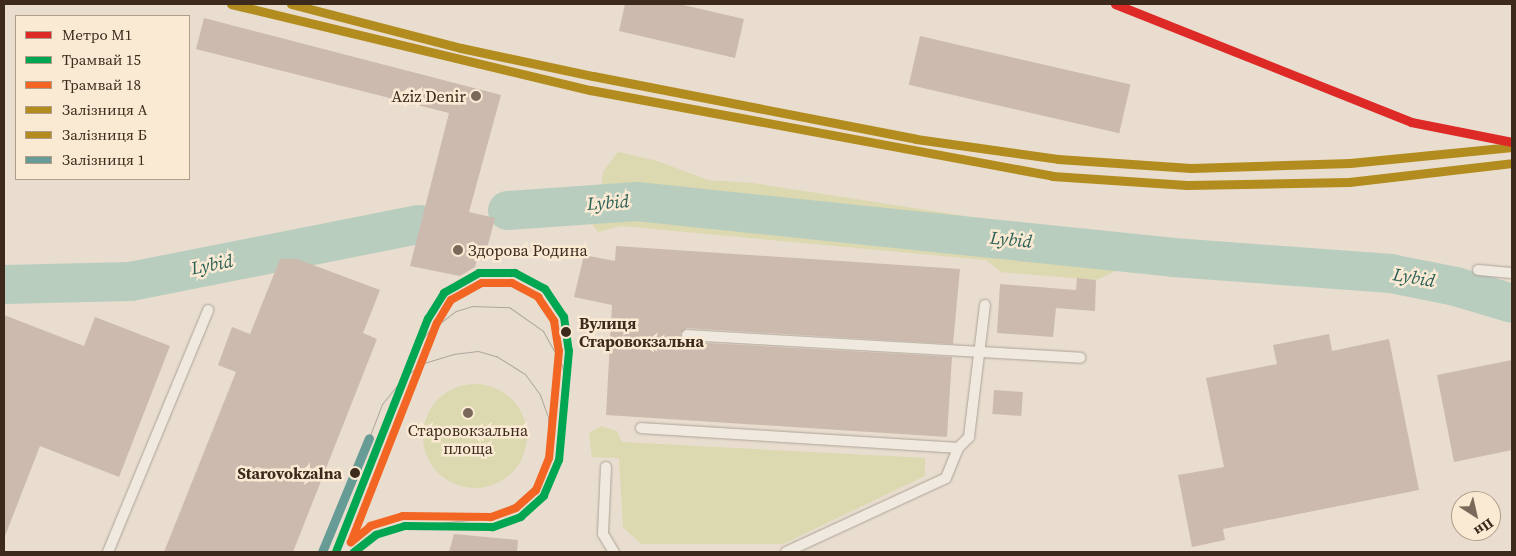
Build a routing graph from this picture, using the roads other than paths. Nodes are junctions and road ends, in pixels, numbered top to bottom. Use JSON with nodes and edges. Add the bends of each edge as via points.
{"nodes":[{"id":1,"x":1478,"y":270,"type":"dead end"},
{"id":2,"x":1512,"y":273,"type":"edge"},
{"id":3,"x":985,"y":305,"type":"dead end"},
{"id":4,"x":208,"y":310,"type":"dead end"},
{"id":5,"x":687,"y":335,"type":"dead end"},
{"id":6,"x":981,"y":352,"type":"junction"},
{"id":7,"x":1080,"y":358,"type":"dead end"},
{"id":8,"x":641,"y":428,"type":"dead end"},
{"id":9,"x":958,"y":448,"type":"junction"},
{"id":10,"x":606,"y":468,"type":"dead end"},
{"id":11,"x":108,"y":552,"type":"edge"},
{"id":12,"x":614,"y":552,"type":"edge"},
{"id":13,"x":786,"y":552,"type":"edge"}],
"edges":[{"from":1,"to":2,"type":"lane"},
{"from":3,"to":6,"type":"lane"},
{"from":4,"to":11,"type":"lane"},
{"from":5,"to":6,"type":"lane"},
{"from":6,"to":7,"type":"lane"},
{"from":6,"to":9,"type":"lane","via":[[969,437]]},
{"from":8,"to":9,"type":"lane"},
{"from":9,"to":13,"type":"lane","via":[[946,478]]},
{"from":10,"to":12,"type":"lane","via":[[603,534]]}]}
